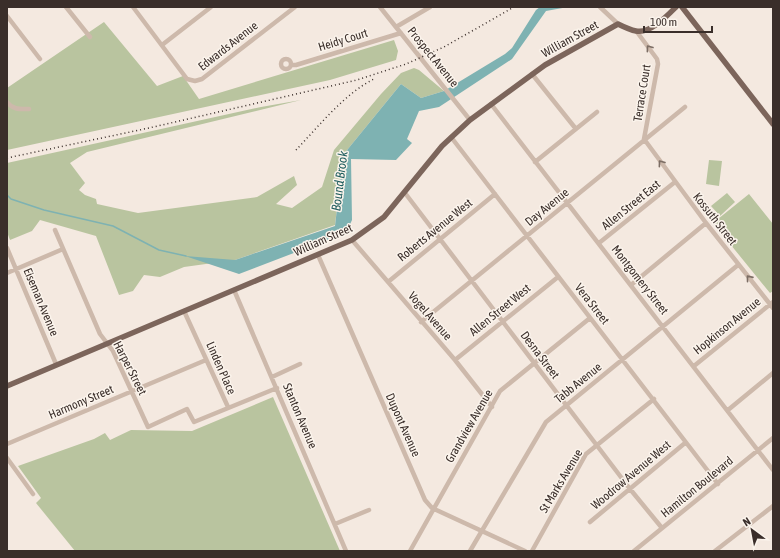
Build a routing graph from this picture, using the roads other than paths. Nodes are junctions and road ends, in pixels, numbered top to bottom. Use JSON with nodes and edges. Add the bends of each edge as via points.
{"nodes":[{"id":1,"x":66,"y":7,"type":"edge"},
{"id":2,"x":133,"y":7,"type":"edge"},
{"id":3,"x":211,"y":7,"type":"edge"},
{"id":4,"x":295,"y":7,"type":"edge"},
{"id":5,"x":380,"y":7,"type":"edge"},
{"id":6,"x":430,"y":7,"type":"edge"},
{"id":7,"x":600,"y":7,"type":"edge"},
{"id":8,"x":676,"y":7,"type":"edge"},
{"id":9,"x":682,"y":7,"type":"edge"},
{"id":10,"x":7,"y":16,"type":"edge"},
{"id":11,"x":618,"y":24,"type":"junction"},
{"id":12,"x":396,"y":27,"type":"junction"},
{"id":13,"x":637,"y":32,"type":"junction"},
{"id":14,"x":401,"y":33,"type":"junction"},
{"id":15,"x":90,"y":36,"type":"dead end"},
{"id":16,"x":162,"y":45,"type":"junction"},
{"id":17,"x":40,"y":59,"type":"dead end"},
{"id":18,"x":291,"y":65,"type":"dead end"},
{"id":19,"x":532,"y":74,"type":"junction"},
{"id":20,"x":7,"y":102,"type":"edge"},
{"id":21,"x":491,"y":104,"type":"junction"},
{"id":22,"x":685,"y":107,"type":"dead end"},
{"id":23,"x":29,"y":109,"type":"dead end"},
{"id":24,"x":597,"y":112,"type":"dead end"},
{"id":25,"x":470,"y":120,"type":"junction"},
{"id":26,"x":773,"y":124,"type":"edge"},
{"id":27,"x":576,"y":129,"type":"junction"},
{"id":28,"x":451,"y":137,"type":"junction"},
{"id":29,"x":644,"y":139,"type":"junction"},
{"id":30,"x":535,"y":162,"type":"junction"},
{"id":31,"x":675,"y":182,"type":"junction"},
{"id":32,"x":404,"y":193,"type":"junction"},
{"id":33,"x":495,"y":194,"type":"junction"},
{"id":34,"x":568,"y":203,"type":"junction"},
{"id":35,"x":706,"y":223,"type":"junction"},
{"id":36,"x":55,"y":230,"type":"dead end"},
{"id":37,"x":527,"y":236,"type":"junction"},
{"id":38,"x":352,"y":240,"type":"junction"},
{"id":39,"x":440,"y":240,"type":"junction"},
{"id":40,"x":599,"y":243,"type":"junction"},
{"id":41,"x":7,"y":248,"type":"edge"},
{"id":42,"x":63,"y":249,"type":"junction"},
{"id":43,"x":318,"y":255,"type":"junction"},
{"id":44,"x":738,"y":264,"type":"junction"},
{"id":45,"x":16,"y":269,"type":"junction"},
{"id":46,"x":7,"y":273,"type":"edge"},
{"id":47,"x":558,"y":277,"type":"junction"},
{"id":48,"x":472,"y":281,"type":"junction"},
{"id":49,"x":388,"y":282,"type":"junction"},
{"id":50,"x":631,"y":285,"type":"junction"},
{"id":51,"x":234,"y":290,"type":"junction"},
{"id":52,"x":772,"y":305,"type":"edge"},
{"id":53,"x":184,"y":311,"type":"junction"},
{"id":54,"x":590,"y":318,"type":"junction"},
{"id":55,"x":421,"y":322,"type":"junction"},
{"id":56,"x":502,"y":322,"type":"junction"},
{"id":57,"x":663,"y":326,"type":"junction"},
{"id":58,"x":107,"y":344,"type":"junction"},
{"id":59,"x":622,"y":359,"type":"junction"},
{"id":60,"x":206,"y":360,"type":"junction"},
{"id":61,"x":455,"y":360,"type":"junction"},
{"id":62,"x":56,"y":364,"type":"junction"},
{"id":63,"x":300,"y":364,"type":"dead end"},
{"id":64,"x":534,"y":364,"type":"junction"},
{"id":65,"x":694,"y":366,"type":"junction"},
{"id":66,"x":773,"y":373,"type":"edge"},
{"id":67,"x":272,"y":377,"type":"junction"},
{"id":68,"x":7,"y":384,"type":"edge"},
{"id":69,"x":277,"y":388,"type":"junction"},
{"id":70,"x":131,"y":392,"type":"junction"},
{"id":71,"x":654,"y":399,"type":"junction"},
{"id":72,"x":566,"y":406,"type":"junction"},
{"id":73,"x":228,"y":407,"type":"junction"},
{"id":74,"x":492,"y":407,"type":"junction"},
{"id":75,"x":728,"y":410,"type":"junction"},
{"id":76,"x":773,"y":438,"type":"edge"},
{"id":77,"x":685,"y":443,"type":"junction"},
{"id":78,"x":7,"y":444,"type":"edge"},
{"id":79,"x":596,"y":445,"type":"junction"},
{"id":80,"x":757,"y":450,"type":"junction"},
{"id":81,"x":7,"y":458,"type":"edge"},
{"id":82,"x":773,"y":470,"type":"edge"},
{"id":83,"x":718,"y":484,"type":"junction"},
{"id":84,"x":630,"y":489,"type":"junction"},
{"id":85,"x":33,"y":494,"type":"dead end"},
{"id":86,"x":773,"y":506,"type":"edge"},
{"id":87,"x":432,"y":508,"type":"junction"},
{"id":88,"x":369,"y":510,"type":"dead end"},
{"id":89,"x":590,"y":522,"type":"dead end"},
{"id":90,"x":335,"y":524,"type":"junction"},
{"id":91,"x":662,"y":528,"type":"junction"},
{"id":92,"x":482,"y":531,"type":"junction"},
{"id":93,"x":637,"y":550,"type":"edge"},
{"id":94,"x":346,"y":551,"type":"edge"},
{"id":95,"x":410,"y":551,"type":"edge"},
{"id":96,"x":470,"y":551,"type":"edge"},
{"id":97,"x":525,"y":551,"type":"edge"},
{"id":98,"x":532,"y":551,"type":"edge"},
{"id":99,"x":715,"y":551,"type":"edge"}],
"edges":[{"from":1,"to":15,"type":"street"},
{"from":2,"to":16,"type":"street"},
{"from":3,"to":16,"type":"street"},
{"from":4,"to":16,"type":"street","name":"Edwards Avenue","via":[[202,79],[187,79]]},
{"from":5,"to":12,"type":"street","name":"Prospect Avenue"},
{"from":6,"to":12,"type":"street"},
{"from":7,"to":11,"type":"street"},
{"from":8,"to":13,"type":"main road","via":[[652,27]]},
{"from":9,"to":26,"type":"main road"},
{"from":10,"to":17,"type":"street"},
{"from":11,"to":13,"type":"main road"},
{"from":11,"to":19,"type":"main road","name":"William Street"},
{"from":12,"to":14,"type":"street","name":"Prospect Avenue"},
{"from":29,"to":13,"type":"street","name":"Terrace Court","one_way":true,"via":[[658,64]]},
{"from":14,"to":18,"type":"street","name":"Heidy Court"},
{"from":14,"to":25,"type":"street","name":"Prospect Avenue"},
{"from":19,"to":21,"type":"main road","name":"William Street"},
{"from":19,"to":27,"type":"street"},
{"from":20,"to":23,"type":"street","via":[[17,109]]},
{"from":21,"to":25,"type":"main road","name":"William Street"},
{"from":21,"to":30,"type":"street","name":"Montgomery Street"},
{"from":22,"to":29,"type":"street","name":"Day Avenue"},
{"from":24,"to":27,"type":"street"},
{"from":25,"to":28,"type":"main road","name":"William Street"},
{"from":27,"to":30,"type":"street"},
{"from":28,"to":32,"type":"main road","name":"William Street"},
{"from":28,"to":33,"type":"street","name":"Vera Street"},
{"from":31,"to":29,"type":"street","name":"Kossuth Street","one_way":true},
{"from":29,"to":34,"type":"street","name":"Day Avenue"},
{"from":30,"to":34,"type":"street","name":"Montgomery Street"},
{"from":31,"to":35,"type":"street","name":"Kossuth Street"},
{"from":31,"to":40,"type":"street","name":"Allen Street East"},
{"from":32,"to":38,"type":"main road","name":"William Street","via":[[384,217]]},
{"from":32,"to":39,"type":"street","name":"Desna Street"},
{"from":33,"to":37,"type":"street","name":"Vera Street"},
{"from":33,"to":39,"type":"street","name":"Roberts Avenue West"},
{"from":34,"to":37,"type":"street","name":"Day Avenue"},
{"from":34,"to":40,"type":"street","name":"Montgomery Street"},
{"from":35,"to":44,"type":"street","name":"Kossuth Street"},
{"from":35,"to":50,"type":"street"},
{"from":36,"to":42,"type":"street","name":"Harper Street"},
{"from":37,"to":47,"type":"street","name":"Vera Street"},
{"from":37,"to":48,"type":"street","name":"Day Avenue"},
{"from":38,"to":43,"type":"main road","name":"William Street"},
{"from":38,"to":49,"type":"street","name":"Vogel Avenue"},
{"from":39,"to":48,"type":"street","name":"Desna Street"},
{"from":39,"to":49,"type":"street","name":"Roberts Avenue West"},
{"from":40,"to":50,"type":"street","name":"Montgomery Street"},
{"from":41,"to":45,"type":"street","name":"Eiseman Avenue"},
{"from":42,"to":45,"type":"street"},
{"from":42,"to":58,"type":"street","name":"Harper Street","via":[[100,334]]},
{"from":43,"to":51,"type":"main road","name":"William Street"},
{"from":43,"to":87,"type":"street","name":"Dupont Avenue","via":[[425,500]]},
{"from":52,"to":44,"type":"street","name":"Kossuth Street","one_way":true},
{"from":44,"to":57,"type":"street","name":"Tabb Avenue"},
{"from":45,"to":46,"type":"street"},
{"from":45,"to":62,"type":"street","name":"Eiseman Avenue"},
{"from":47,"to":54,"type":"street","name":"Vera Street"},
{"from":47,"to":56,"type":"street","name":"Allen Street West"},
{"from":48,"to":55,"type":"street","name":"Day Avenue"},
{"from":48,"to":56,"type":"street","name":"Desna Street"},
{"from":49,"to":55,"type":"street","name":"Vogel Avenue"},
{"from":50,"to":57,"type":"street","name":"Montgomery Street"},
{"from":51,"to":53,"type":"main road","name":"William Street"},
{"from":51,"to":67,"type":"street","name":"Stanton Avenue"},
{"from":52,"to":65,"type":"street","name":"Hopkinson Avenue"},
{"from":53,"to":58,"type":"main road","name":"William Street"},
{"from":53,"to":60,"type":"street","name":"Linden Place"},
{"from":54,"to":59,"type":"street","name":"Vera Street"},
{"from":54,"to":64,"type":"street","name":"Grandview Avenue"},
{"from":55,"to":61,"type":"street","name":"Vogel Avenue"},
{"from":56,"to":61,"type":"street","name":"Allen Street West"},
{"from":56,"to":64,"type":"street","name":"Desna Street"},
{"from":57,"to":59,"type":"street","name":"Tabb Avenue"},
{"from":57,"to":65,"type":"street","name":"Montgomery Street"},
{"from":58,"to":62,"type":"main road","name":"William Street"},
{"from":58,"to":70,"type":"street","name":"Harper Street","via":[[113,351]]},
{"from":59,"to":71,"type":"street","name":"Vera Street"},
{"from":59,"to":72,"type":"street","name":"Tabb Avenue"},
{"from":60,"to":70,"type":"street","name":"Harmony Street"},
{"from":60,"to":73,"type":"street","name":"Linden Place"},
{"from":61,"to":74,"type":"street","name":"Vogel Avenue"},
{"from":62,"to":68,"type":"main road","name":"William Street"},
{"from":63,"to":67,"type":"street"},
{"from":64,"to":72,"type":"street","name":"Desna Street"},
{"from":64,"to":74,"type":"street","name":"Grandview Avenue","via":[[500,391]]},
{"from":65,"to":75,"type":"street","name":"Montgomery Street"},
{"from":66,"to":75,"type":"street"},
{"from":67,"to":69,"type":"street","name":"Stanton Avenue"},
{"from":69,"to":73,"type":"street","name":"Linden Place"},
{"from":69,"to":90,"type":"street","name":"Stanton Avenue"},
{"from":70,"to":73,"type":"street","name":"Harper Street","via":[[148,427],[187,409],[194,422]]},
{"from":70,"to":78,"type":"street","name":"Harmony Street"},
{"from":71,"to":77,"type":"street","name":"Vera Street"},
{"from":71,"to":79,"type":"street","name":"St Marks Avenue"},
{"from":72,"to":79,"type":"street","name":"Desna Street"},
{"from":72,"to":92,"type":"street","name":"Tabb Avenue","via":[[546,422]]},
{"from":74,"to":87,"type":"street","name":"Grandview Avenue"},
{"from":75,"to":80,"type":"street","name":"Montgomery Street"},
{"from":76,"to":80,"type":"street","name":"Hamilton Boulevard"},
{"from":77,"to":83,"type":"street","name":"Vera Street"},
{"from":77,"to":84,"type":"street","name":"Woodrow Avenue West"},
{"from":79,"to":84,"type":"street","name":"Desna Street"},
{"from":79,"to":98,"type":"street","name":"St Marks Avenue","via":[[586,454]]},
{"from":80,"to":82,"type":"street","name":"Montgomery Street"},
{"from":80,"to":83,"type":"street","name":"Hamilton Boulevard"},
{"from":81,"to":85,"type":"street"},
{"from":83,"to":91,"type":"street","name":"Hamilton Boulevard"},
{"from":84,"to":89,"type":"street","name":"Woodrow Avenue West"},
{"from":84,"to":91,"type":"street","name":"Desna Street"},
{"from":86,"to":99,"type":"street"},
{"from":87,"to":92,"type":"street"},
{"from":87,"to":95,"type":"street","name":"Grandview Avenue"},
{"from":88,"to":90,"type":"street"},
{"from":90,"to":94,"type":"street","name":"Stanton Avenue"},
{"from":91,"to":93,"type":"street","name":"Hamilton Boulevard"},
{"from":92,"to":96,"type":"street","name":"Tabb Avenue"},
{"from":92,"to":97,"type":"street"}]}
